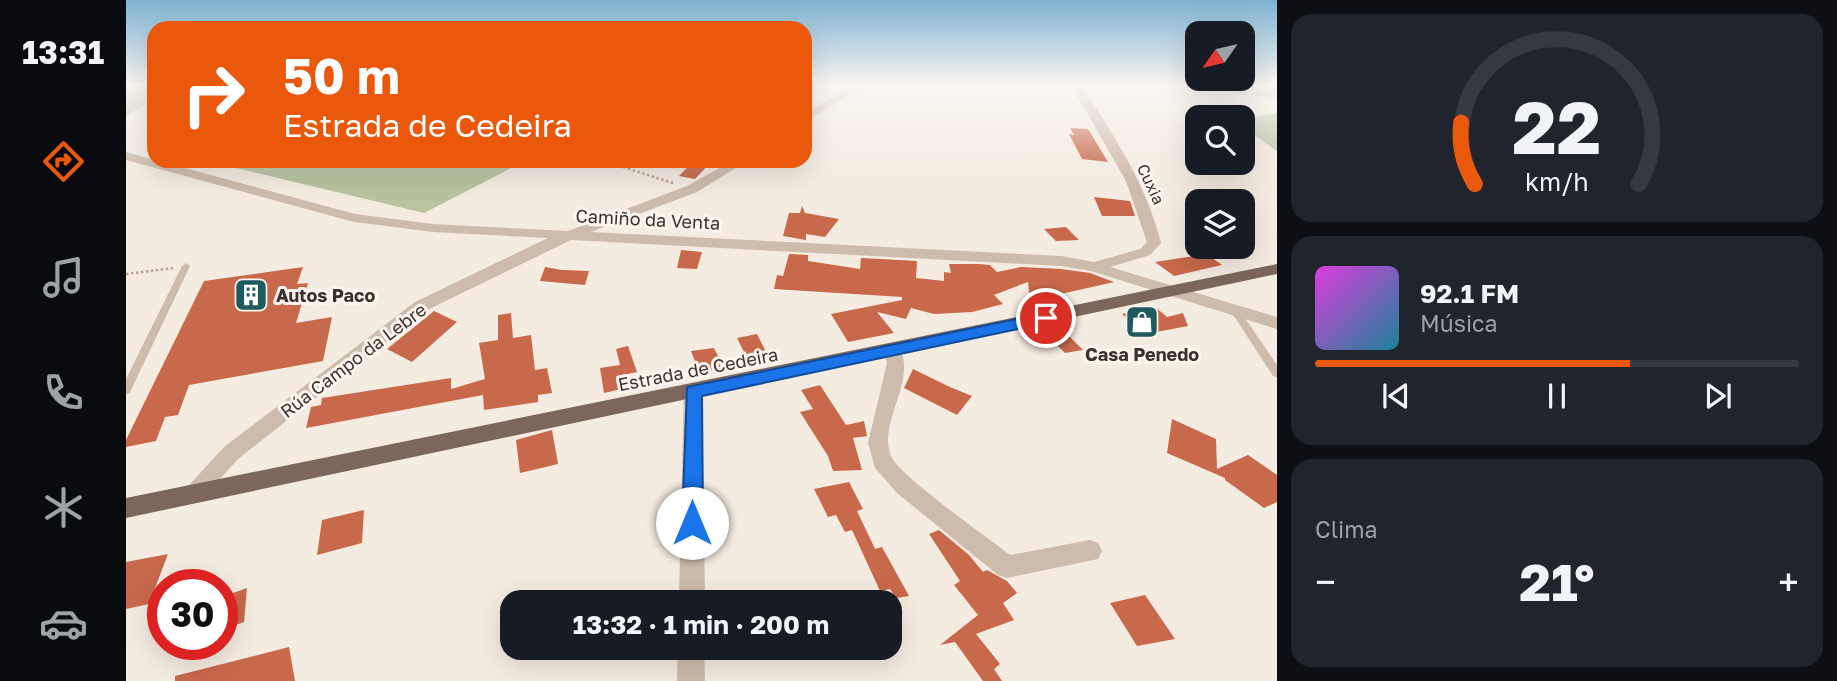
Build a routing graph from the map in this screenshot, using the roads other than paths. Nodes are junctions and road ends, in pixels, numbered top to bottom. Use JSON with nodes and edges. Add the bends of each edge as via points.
{"nodes":[{"id":1,"x":1095,"y":117,"type":"edge"},
{"id":2,"x":126,"y":156,"type":"edge"},
{"id":3,"x":147,"y":162,"type":"edge"},
{"id":4,"x":170,"y":168,"type":"edge"},
{"id":5,"x":729,"y":168,"type":"edge"},
{"id":6,"x":572,"y":234,"type":"junction"},
{"id":7,"x":186,"y":266,"type":"road end"},
{"id":8,"x":1094,"y":267,"type":"junction"},
{"id":9,"x":1277,"y":269,"type":"edge"},
{"id":10,"x":1173,"y":291,"type":"junction"},
{"id":11,"x":1237,"y":313,"type":"junction"},
{"id":12,"x":1277,"y":323,"type":"edge"},
{"id":13,"x":893,"y":351,"type":"junction"},
{"id":14,"x":1277,"y":373,"type":"edge"},
{"id":15,"x":126,"y":390,"type":"edge"},
{"id":16,"x":693,"y":391,"type":"junction"},
{"id":17,"x":191,"y":495,"type":"junction"},
{"id":18,"x":126,"y":508,"type":"edge"},
{"id":19,"x":1090,"y":551,"type":"dead end"},
{"id":20,"x":692,"y":590,"type":"edge"},
{"id":21,"x":691,"y":660,"type":"edge"},
{"id":22,"x":691,"y":681,"type":"edge"}],
"edges":[{"from":1,"to":8,"type":"street","name":"Cuxia","via":[[1130,177],[1154,243],[1144,252]]},
{"from":2,"to":3,"type":"street","name":"Camiño da Venta"},
{"from":4,"to":6,"type":"street","name":"Camiño da Venta","via":[[354,218],[433,228]]},
{"from":5,"to":6,"type":"street","name":"Rúa Campo da Lebre","via":[[692,189]]},
{"from":6,"to":8,"type":"street","name":"Camiño da Venta","via":[[1061,261]]},
{"from":6,"to":17,"type":"street","name":"Rúa Campo da Lebre","via":[[421,306],[231,453]]},
{"from":7,"to":15,"type":"lane"},
{"from":8,"to":10,"type":"street","name":"Camiño da Venta"},
{"from":9,"to":10,"type":"main road","name":"Estrada de Cedeira"},
{"from":10,"to":11,"type":"street","name":"Camiño da Venta"},
{"from":10,"to":13,"type":"main road","name":"Estrada de Cedeira"},
{"from":11,"to":12,"type":"street","name":"Camiño da Venta"},
{"from":11,"to":14,"type":"lane"},
{"from":13,"to":16,"type":"main road","name":"Estrada de Cedeira"},
{"from":13,"to":19,"type":"street","via":[[896,363],[878,443],[882,462],[905,486],[1007,567]]},
{"from":16,"to":17,"type":"main road","name":"Estrada de Cedeira"},
{"from":16,"to":20,"type":"street"},
{"from":17,"to":18,"type":"main road","name":"Estrada de Cedeira"},
{"from":21,"to":22,"type":"street"}]}
